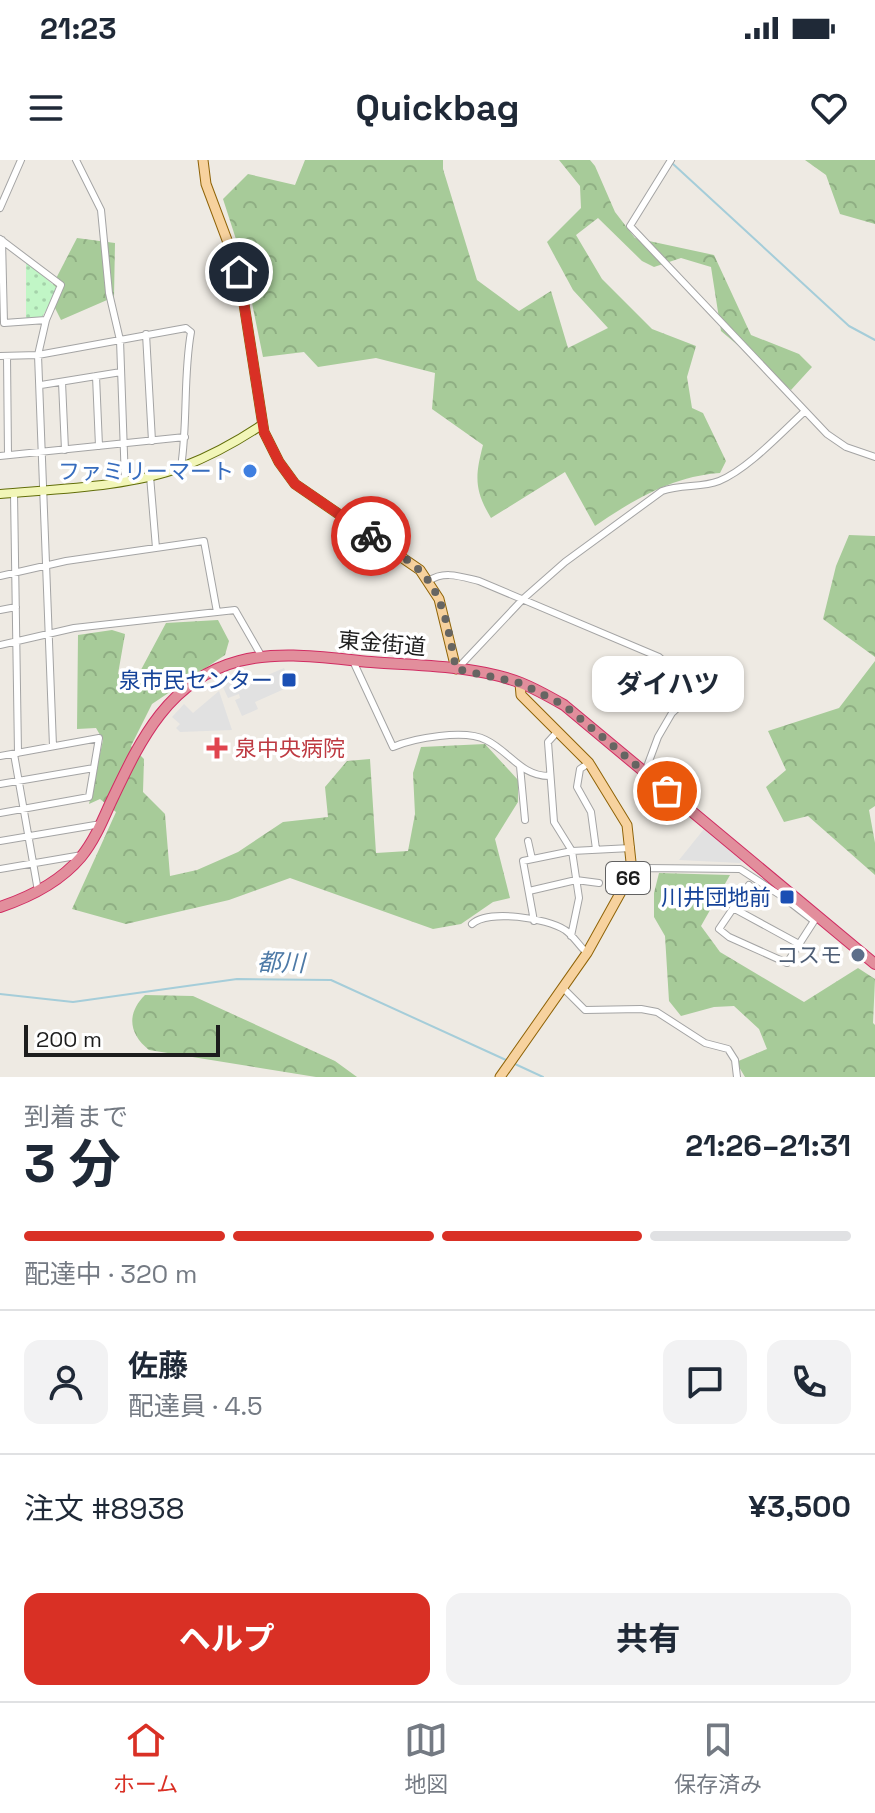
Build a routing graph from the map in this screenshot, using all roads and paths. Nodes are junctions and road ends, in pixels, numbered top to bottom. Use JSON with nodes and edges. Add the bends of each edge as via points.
{"nodes":[{"id":1,"x":21,"y":160,"type":"edge"},
{"id":2,"x":76,"y":160,"type":"edge"},
{"id":3,"x":203,"y":160,"type":"edge"},
{"id":4,"x":671,"y":160,"type":"edge"},
{"id":5,"x":0,"y":208,"type":"edge"},
{"id":6,"x":1,"y":239,"type":"edge"},
{"id":7,"x":46,"y":320,"type":"junction"},
{"id":8,"x":2,"y":324,"type":"edge"},
{"id":9,"x":146,"y":334,"type":"junction"},
{"id":10,"x":120,"y":340,"type":"junction"},
{"id":11,"x":38,"y":355,"type":"junction"},
{"id":12,"x":3,"y":356,"type":"edge"},
{"id":13,"x":121,"y":372,"type":"junction"},
{"id":14,"x":96,"y":376,"type":"junction"},
{"id":15,"x":62,"y":382,"type":"junction"},
{"id":16,"x":41,"y":385,"type":"junction"},
{"id":17,"x":804,"y":412,"type":"junction"},
{"id":18,"x":263,"y":424,"type":"junction"},
{"id":19,"x":185,"y":437,"type":"junction"},
{"id":20,"x":152,"y":441,"type":"junction"},
{"id":21,"x":123,"y":444,"type":"junction"},
{"id":22,"x":99,"y":446,"type":"junction"},
{"id":23,"x":65,"y":450,"type":"junction"},
{"id":24,"x":42,"y":452,"type":"junction"},
{"id":25,"x":4,"y":456,"type":"edge"},
{"id":26,"x":875,"y":457,"type":"edge"},
{"id":27,"x":181,"y":467,"type":"junction"},
{"id":28,"x":150,"y":476,"type":"junction"},
{"id":29,"x":125,"y":482,"type":"junction"},
{"id":30,"x":43,"y":489,"type":"junction"},
{"id":31,"x":14,"y":493,"type":"junction"},
{"id":32,"x":0,"y":494,"type":"edge"},
{"id":33,"x":156,"y":548,"type":"junction"},
{"id":34,"x":46,"y":567,"type":"junction"},
{"id":35,"x":15,"y":573,"type":"junction"},
{"id":36,"x":0,"y":576,"type":"edge"},
{"id":37,"x":429,"y":581,"type":"junction"},
{"id":38,"x":523,"y":599,"type":"junction"},
{"id":39,"x":16,"y":607,"type":"junction"},
{"id":40,"x":0,"y":610,"type":"edge"},
{"id":41,"x":217,"y":612,"type":"junction"},
{"id":42,"x":49,"y":635,"type":"junction"},
{"id":43,"x":16,"y":641,"type":"junction"},
{"id":44,"x":0,"y":645,"type":"edge"},
{"id":45,"x":263,"y":657,"type":"junction"},
{"id":46,"x":352,"y":660,"type":"junction"},
{"id":47,"x":456,"y":669,"type":"junction"},
{"id":48,"x":520,"y":683,"type":"junction"},
{"id":49,"x":559,"y":730,"type":"junction"},
{"id":50,"x":53,"y":746,"type":"junction"},
{"id":51,"x":16,"y":753,"type":"junction"},
{"id":52,"x":0,"y":756,"type":"edge"},
{"id":53,"x":589,"y":763,"type":"junction"},
{"id":54,"x":520,"y":766,"type":"junction"},
{"id":55,"x":94,"y":768,"type":"junction"},
{"id":56,"x":645,"y":772,"type":"junction"},
{"id":57,"x":549,"y":776,"type":"junction"},
{"id":58,"x":19,"y":781,"type":"junction"},
{"id":59,"x":0,"y":784,"type":"edge"},
{"id":60,"x":23,"y":809,"type":"junction"},
{"id":61,"x":0,"y":813,"type":"edge"},
{"id":62,"x":525,"y":820,"type":"dead end"},
{"id":63,"x":101,"y":824,"type":"junction"},
{"id":64,"x":28,"y":836,"type":"junction"},
{"id":65,"x":0,"y":841,"type":"edge"},
{"id":66,"x":528,"y":841,"type":"dead end"},
{"id":67,"x":631,"y":848,"type":"junction"},
{"id":68,"x":596,"y":849,"type":"junction"},
{"id":69,"x":572,"y":851,"type":"junction"},
{"id":70,"x":82,"y":855,"type":"junction"},
{"id":71,"x":532,"y":859,"type":"junction"},
{"id":72,"x":33,"y":863,"type":"junction"},
{"id":73,"x":0,"y":869,"type":"edge"},
{"id":74,"x":630,"y":874,"type":"junction"},
{"id":75,"x":576,"y":880,"type":"junction"},
{"id":76,"x":599,"y":883,"type":"dead end"},
{"id":77,"x":749,"y":885,"type":"dead end"},
{"id":78,"x":38,"y":891,"type":"junction"},
{"id":79,"x":529,"y":891,"type":"junction"},
{"id":80,"x":0,"y":907,"type":"edge"},
{"id":81,"x":733,"y":908,"type":"junction"},
{"id":82,"x":816,"y":918,"type":"junction"},
{"id":83,"x":534,"y":921,"type":"junction"},
{"id":84,"x":472,"y":924,"type":"dead end"},
{"id":85,"x":571,"y":936,"type":"junction"},
{"id":86,"x":799,"y":944,"type":"junction"},
{"id":87,"x":587,"y":953,"type":"junction"},
{"id":88,"x":875,"y":964,"type":"edge"},
{"id":89,"x":563,"y":988,"type":"junction"},
{"id":90,"x":500,"y":1077,"type":"edge"},
{"id":91,"x":737,"y":1077,"type":"edge"}],
"edges":[{"from":1,"to":5,"type":"street"},
{"from":2,"to":10,"type":"street","via":[[101,210],[109,293]]},
{"from":3,"to":18,"type":"main road","via":[[206,184],[239,272]]},
{"from":4,"to":17,"type":"street","via":[[630,226]]},
{"from":6,"to":7,"type":"street","via":[[61,285]]},
{"from":6,"to":8,"type":"street"},
{"from":7,"to":8,"type":"street"},
{"from":7,"to":11,"type":"street"},
{"from":9,"to":10,"type":"street"},
{"from":9,"to":19,"type":"street","via":[[186,328],[191,332]]},
{"from":9,"to":20,"type":"street"},
{"from":10,"to":11,"type":"street"},
{"from":10,"to":13,"type":"street"},
{"from":11,"to":12,"type":"street"},
{"from":11,"to":16,"type":"street"},
{"from":12,"to":25,"type":"street"},
{"from":13,"to":14,"type":"street"},
{"from":13,"to":21,"type":"street"},
{"from":14,"to":15,"type":"street"},
{"from":14,"to":22,"type":"street"},
{"from":15,"to":16,"type":"street"},
{"from":15,"to":23,"type":"street"},
{"from":16,"to":24,"type":"street"},
{"from":17,"to":26,"type":"street","via":[[846,447]]},
{"from":17,"to":38,"type":"street","via":[[723,479],[662,491],[583,547]]},
{"from":18,"to":27,"type":"street"},
{"from":18,"to":37,"type":"main road","via":[[295,484]]},
{"from":19,"to":20,"type":"street"},
{"from":19,"to":27,"type":"street"},
{"from":20,"to":21,"type":"street"},
{"from":21,"to":22,"type":"street"},
{"from":21,"to":29,"type":"street"},
{"from":22,"to":23,"type":"street"},
{"from":23,"to":24,"type":"street"},
{"from":24,"to":25,"type":"street"},
{"from":24,"to":30,"type":"street"},
{"from":27,"to":28,"type":"street"},
{"from":28,"to":29,"type":"street"},
{"from":28,"to":33,"type":"street"},
{"from":29,"to":30,"type":"street"},
{"from":30,"to":31,"type":"street"},
{"from":30,"to":34,"type":"street"},
{"from":31,"to":32,"type":"street"},
{"from":31,"to":35,"type":"street"},
{"from":33,"to":34,"type":"street"},
{"from":33,"to":41,"type":"street","via":[[204,541]]},
{"from":34,"to":35,"type":"street"},
{"from":34,"to":42,"type":"street"},
{"from":35,"to":36,"type":"street"},
{"from":35,"to":39,"type":"street"},
{"from":37,"to":38,"type":"street","via":[[456,575]]},
{"from":37,"to":47,"type":"main road","via":[[444,612]]},
{"from":38,"to":47,"type":"street"},
{"from":38,"to":56,"type":"street","via":[[659,657],[697,690],[672,713]]},
{"from":39,"to":40,"type":"street"},
{"from":39,"to":43,"type":"street"},
{"from":41,"to":42,"type":"street"},
{"from":41,"to":45,"type":"street","via":[[235,610]]},
{"from":42,"to":43,"type":"street"},
{"from":42,"to":50,"type":"street"},
{"from":43,"to":44,"type":"street"},
{"from":43,"to":51,"type":"street"},
{"from":45,"to":46,"type":"highway","name":"東金街道"},
{"from":45,"to":63,"type":"highway","name":"東金街道","via":[[207,673],[171,700],[140,741]]},
{"from":46,"to":47,"type":"highway","name":"東金街道"},
{"from":46,"to":54,"type":"street","via":[[393,747],[429,737],[478,737]]},
{"from":47,"to":48,"type":"highway","name":"東金街道"},
{"from":48,"to":49,"type":"main road","number":"66","via":[[521,695]]},
{"from":48,"to":56,"type":"highway","name":"東金街道","via":[[564,705]]},
{"from":49,"to":53,"type":"main road","number":"66"},
{"from":49,"to":57,"type":"street","via":[[548,742]]},
{"from":50,"to":51,"type":"street"},
{"from":50,"to":55,"type":"street","via":[[99,738]]},
{"from":51,"to":52,"type":"street"},
{"from":51,"to":58,"type":"street"},
{"from":53,"to":67,"type":"main road","number":"66","via":[[623,816]]},
{"from":53,"to":68,"type":"street","via":[[580,769],[577,787],[591,812]]},
{"from":54,"to":57,"type":"street","via":[[535,776]]},
{"from":54,"to":62,"type":"street"},
{"from":55,"to":58,"type":"street"},
{"from":55,"to":60,"type":"street","via":[[89,797]]},
{"from":56,"to":82,"type":"highway","name":"東金街道"},
{"from":57,"to":69,"type":"street","via":[[554,822]]},
{"from":58,"to":59,"type":"street"},
{"from":58,"to":60,"type":"street"},
{"from":60,"to":61,"type":"street"},
{"from":60,"to":64,"type":"street"},
{"from":63,"to":64,"type":"street"},
{"from":63,"to":70,"type":"highway","name":"東金街道"},
{"from":64,"to":65,"type":"street"},
{"from":64,"to":72,"type":"street"},
{"from":66,"to":71,"type":"street"},
{"from":67,"to":68,"type":"street"},
{"from":67,"to":74,"type":"main road","number":"66"},
{"from":68,"to":69,"type":"street"},
{"from":69,"to":71,"type":"street"},
{"from":69,"to":75,"type":"street"},
{"from":70,"to":72,"type":"street"},
{"from":70,"to":78,"type":"highway","name":"東金街道"},
{"from":71,"to":79,"type":"street","via":[[523,861]]},
{"from":72,"to":73,"type":"street"},
{"from":72,"to":78,"type":"street"},
{"from":74,"to":82,"type":"street","via":[[645,868],[740,869]]},
{"from":74,"to":87,"type":"main road","number":"66"},
{"from":75,"to":76,"type":"street"},
{"from":75,"to":79,"type":"street"},
{"from":75,"to":85,"type":"street","via":[[579,898]]},
{"from":77,"to":81,"type":"street"},
{"from":78,"to":80,"type":"highway","name":"東金街道"},
{"from":79,"to":83,"type":"street"},
{"from":81,"to":86,"type":"street"},
{"from":81,"to":86,"type":"street","via":[[719,929],[729,937],[787,963]]},
{"from":82,"to":86,"type":"street"},
{"from":82,"to":88,"type":"highway","name":"東金街道"},
{"from":83,"to":84,"type":"street","via":[[494,915]]},
{"from":83,"to":85,"type":"street","via":[[557,926]]},
{"from":85,"to":87,"type":"street"},
{"from":87,"to":89,"type":"main road","number":"66"},
{"from":89,"to":90,"type":"main road","number":"66"},
{"from":89,"to":91,"type":"street","via":[[589,1011],[641,1009],[664,1014],[705,1043],[728,1049]]}]}
